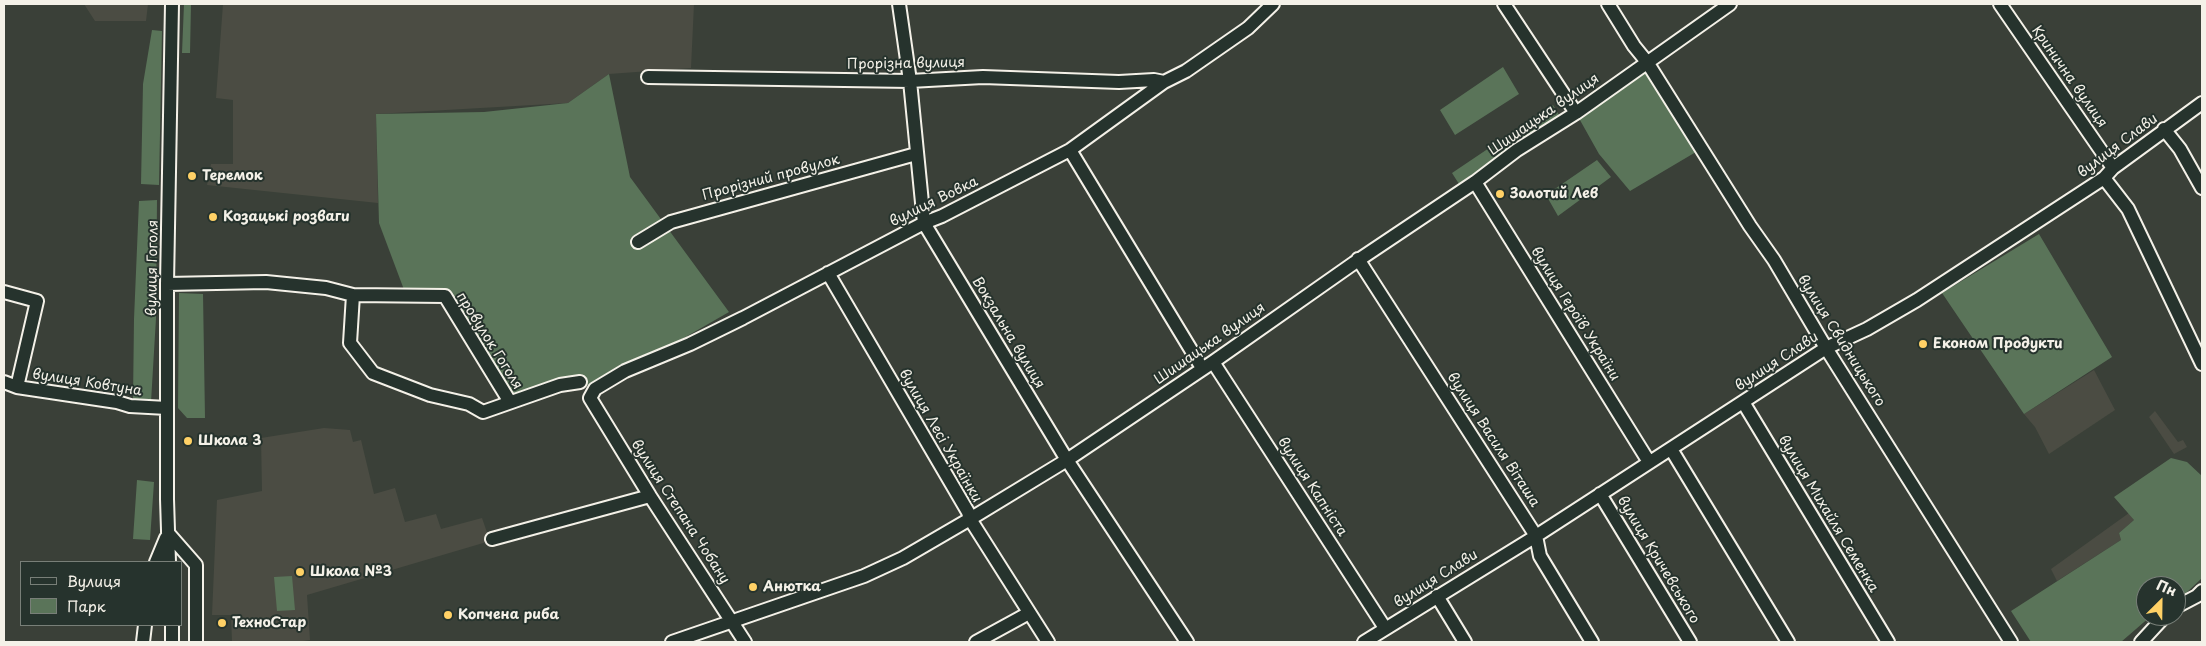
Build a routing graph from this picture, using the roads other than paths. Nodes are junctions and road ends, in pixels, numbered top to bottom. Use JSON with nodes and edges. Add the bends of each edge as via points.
{"nodes":[{"id":1,"x":172,"y":4,"type":"edge"},
{"id":2,"x":899,"y":4,"type":"edge"},
{"id":3,"x":1273,"y":4,"type":"edge"},
{"id":4,"x":1504,"y":4,"type":"edge"},
{"id":5,"x":1608,"y":4,"type":"edge"},
{"id":6,"x":1730,"y":4,"type":"edge"},
{"id":7,"x":2000,"y":4,"type":"edge"},
{"id":8,"x":1645,"y":59,"type":"junction"},
{"id":9,"x":648,"y":77,"type":"dead end"},
{"id":10,"x":910,"y":81,"type":"junction"},
{"id":11,"x":1164,"y":82,"type":"junction"},
{"id":12,"x":2202,"y":102,"type":"edge"},
{"id":13,"x":1576,"y":113,"type":"junction"},
{"id":14,"x":2164,"y":129,"type":"junction"},
{"id":15,"x":1070,"y":150,"type":"junction"},
{"id":16,"x":916,"y":154,"type":"junction"},
{"id":17,"x":2113,"y":168,"type":"junction"},
{"id":18,"x":2104,"y":178,"type":"junction"},
{"id":19,"x":1475,"y":182,"type":"junction"},
{"id":20,"x":2202,"y":188,"type":"edge"},
{"id":21,"x":924,"y":223,"type":"junction"},
{"id":22,"x":638,"y":242,"type":"dead end"},
{"id":23,"x":1358,"y":259,"type":"junction"},
{"id":24,"x":828,"y":273,"type":"junction"},
{"id":25,"x":167,"y":284,"type":"junction"},
{"id":26,"x":4,"y":292,"type":"edge"},
{"id":27,"x":353,"y":295,"type":"junction"},
{"id":28,"x":1826,"y":348,"type":"junction"},
{"id":29,"x":2202,"y":364,"type":"edge"},
{"id":30,"x":1208,"y":365,"type":"junction"},
{"id":31,"x":4,"y":382,"type":"edge"},
{"id":32,"x":580,"y":382,"type":"dead end"},
{"id":33,"x":17,"y":387,"type":"junction"},
{"id":34,"x":590,"y":398,"type":"joint"},
{"id":35,"x":510,"y":402,"type":"junction"},
{"id":36,"x":1743,"y":402,"type":"junction"},
{"id":37,"x":167,"y":408,"type":"junction"},
{"id":38,"x":1671,"y":449,"type":"junction"},
{"id":39,"x":1067,"y":460,"type":"junction"},
{"id":40,"x":1649,"y":462,"type":"junction"},
{"id":41,"x":1600,"y":494,"type":"junction"},
{"id":42,"x":650,"y":496,"type":"junction"},
{"id":43,"x":970,"y":519,"type":"junction"},
{"id":44,"x":168,"y":533,"type":"junction"},
{"id":45,"x":1536,"y":536,"type":"junction"},
{"id":46,"x":492,"y":539,"type":"dead end"},
{"id":47,"x":156,"y":561,"type":"edge"},
{"id":48,"x":171,"y":561,"type":"edge"},
{"id":49,"x":172,"y":561,"type":"edge"},
{"id":50,"x":196,"y":566,"type":"junction"},
{"id":51,"x":2202,"y":591,"type":"edge"},
{"id":52,"x":1437,"y":596,"type":"junction"},
{"id":53,"x":2186,"y":602,"type":"edge"},
{"id":54,"x":1029,"y":612,"type":"junction"},
{"id":55,"x":733,"y":622,"type":"junction"},
{"id":56,"x":166,"y":626,"type":"edge"},
{"id":57,"x":172,"y":626,"type":"edge"},
{"id":58,"x":2156,"y":626,"type":"edge"},
{"id":59,"x":1385,"y":628,"type":"junction"},
{"id":60,"x":172,"y":640,"type":"edge"},
{"id":61,"x":196,"y":642,"type":"edge"},
{"id":62,"x":672,"y":642,"type":"edge"},
{"id":63,"x":745,"y":642,"type":"edge"},
{"id":64,"x":976,"y":642,"type":"edge"},
{"id":65,"x":1048,"y":642,"type":"edge"},
{"id":66,"x":1187,"y":642,"type":"edge"},
{"id":67,"x":1364,"y":642,"type":"edge"},
{"id":68,"x":1465,"y":642,"type":"edge"},
{"id":69,"x":1592,"y":642,"type":"edge"},
{"id":70,"x":1690,"y":642,"type":"edge"},
{"id":71,"x":1788,"y":642,"type":"edge"},
{"id":72,"x":1888,"y":642,"type":"edge"},
{"id":73,"x":2011,"y":642,"type":"edge"},
{"id":74,"x":2141,"y":642,"type":"edge"}],
"edges":[{"from":1,"to":25,"type":"street","name":"вулиця Гоголя"},
{"from":2,"to":10,"type":"street","name":"Вокзальна вулиця"},
{"from":3,"to":11,"type":"street","name":"вулиця Вовка","via":[[1248,28],[1186,71]]},
{"from":4,"to":13,"type":"street"},
{"from":5,"to":8,"type":"street","name":"вулиця Свидницького"},
{"from":6,"to":8,"type":"street","name":"Шишацька вулиця"},
{"from":7,"to":17,"type":"street","name":"Кринична вулиця"},
{"from":8,"to":13,"type":"street","name":"Шишацька вулиця"},
{"from":8,"to":28,"type":"street","name":"вулиця Свидницького","via":[[1774,260]]},
{"from":9,"to":10,"type":"street","name":"Прорізна вулиця"},
{"from":10,"to":11,"type":"street","name":"Прорізна вулиця","via":[[983,77]]},
{"from":10,"to":16,"type":"street","name":"Вокзальна вулиця"},
{"from":11,"to":15,"type":"street","name":"вулиця Вовка"},
{"from":12,"to":14,"type":"street","name":"вулиця Слави"},
{"from":13,"to":19,"type":"street","name":"Шишацька вулиця","via":[[1517,150]]},
{"from":14,"to":17,"type":"street","name":"вулиця Слави"},
{"from":14,"to":20,"type":"street","via":[[2180,149]]},
{"from":15,"to":21,"type":"street","name":"вулиця Вовка"},
{"from":15,"to":30,"type":"street","name":"вулиця Капніста"},
{"from":16,"to":21,"type":"street","name":"Вокзальна вулиця"},
{"from":16,"to":22,"type":"street","name":"Прорізний провулок","via":[[670,222]]},
{"from":17,"to":18,"type":"street","name":"вулиця Слави"},
{"from":18,"to":28,"type":"street","name":"вулиця Слави","via":[[1917,300]]},
{"from":18,"to":29,"type":"street","via":[[2128,209]]},
{"from":19,"to":23,"type":"street","name":"Шишацька вулиця"},
{"from":19,"to":40,"type":"street","name":"вулиця Героїв України"},
{"from":21,"to":24,"type":"street","name":"вулиця Вовка"},
{"from":21,"to":39,"type":"street","name":"Вокзальна вулиця"},
{"from":23,"to":30,"type":"street","name":"Шишацька вулиця"},
{"from":23,"to":45,"type":"street","name":"вулиця Василя Віташа"},
{"from":24,"to":34,"type":"street","name":"вулиця Вовка","via":[[690,344],[622,372],[596,389]]},
{"from":24,"to":43,"type":"street","name":"вулиця Лесі Українки"},
{"from":25,"to":27,"type":"street","name":"провулок Гоголя","via":[[266,282],[326,288]]},
{"from":25,"to":37,"type":"street","name":"вулиця Гоголя"},
{"from":26,"to":33,"type":"street","via":[[37,301]]},
{"from":27,"to":35,"type":"street","name":"провулок Гоголя","via":[[445,296]]},
{"from":27,"to":35,"type":"street","name":"провулок Гоголя","via":[[350,343],[373,373],[430,395],[469,404],[483,412]]},
{"from":28,"to":36,"type":"street","name":"вулиця Слави"},
{"from":28,"to":73,"type":"street","name":"вулиця Свидницького"},
{"from":30,"to":39,"type":"street","name":"Шишацька вулиця"},
{"from":30,"to":59,"type":"street","name":"вулиця Капніста"},
{"from":31,"to":33,"type":"street","name":"вулиця Ковтуна"},
{"from":32,"to":35,"type":"street","name":"провулок Гоголя","via":[[560,385]]},
{"from":33,"to":37,"type":"street","name":"вулиця Ковтуна","via":[[130,406]]},
{"from":34,"to":42,"type":"street","name":"вулиця Степана Чобану"},
{"from":36,"to":38,"type":"street","name":"вулиця Слави"},
{"from":36,"to":72,"type":"street","name":"вулиця Михайля Семенка"},
{"from":37,"to":44,"type":"street","name":"вулиця Гоголя"},
{"from":38,"to":40,"type":"street","name":"вулиця Слави"},
{"from":38,"to":71,"type":"street"},
{"from":39,"to":43,"type":"street","name":"Шишацька вулиця"},
{"from":39,"to":66,"type":"street","name":"Вокзальна вулиця"},
{"from":40,"to":41,"type":"street","name":"вулиця Слави"},
{"from":41,"to":45,"type":"street","name":"вулиця Слави"},
{"from":41,"to":70,"type":"street","name":"вулиця Кричевського"},
{"from":42,"to":46,"type":"street"},
{"from":42,"to":55,"type":"street","name":"вулиця Степана Чобану"},
{"from":43,"to":54,"type":"street","name":"вулиця Лесі Українки"},
{"from":43,"to":55,"type":"street","name":"Шишацька вулиця","via":[[903,558],[864,576]]},
{"from":44,"to":47,"type":"street","name":"вулиця Гоголя"},
{"from":44,"to":48,"type":"street","name":"вулиця Гоголя"},
{"from":44,"to":50,"type":"street"},
{"from":45,"to":52,"type":"street","name":"вулиця Слави"},
{"from":45,"to":69,"type":"street","name":"вулиця Василя Віташа","via":[[1540,556]]},
{"from":49,"to":50,"type":"street","name":"вулиця Гоголя","via":[[185,556]]},
{"from":50,"to":61,"type":"street"},
{"from":51,"to":53,"type":"street"},
{"from":52,"to":59,"type":"street","name":"вулиця Слави"},
{"from":52,"to":68,"type":"street"},
{"from":54,"to":64,"type":"street"},
{"from":54,"to":65,"type":"street","name":"вулиця Лесі Українки"},
{"from":55,"to":62,"type":"street","name":"Шишацька вулиця"},
{"from":55,"to":63,"type":"street","name":"вулиця Степана Чобану"},
{"from":56,"to":60,"type":"street"},
{"from":57,"to":60,"type":"street"},
{"from":58,"to":74,"type":"street"},
{"from":59,"to":67,"type":"street","name":"вулиця Слави"}]}
